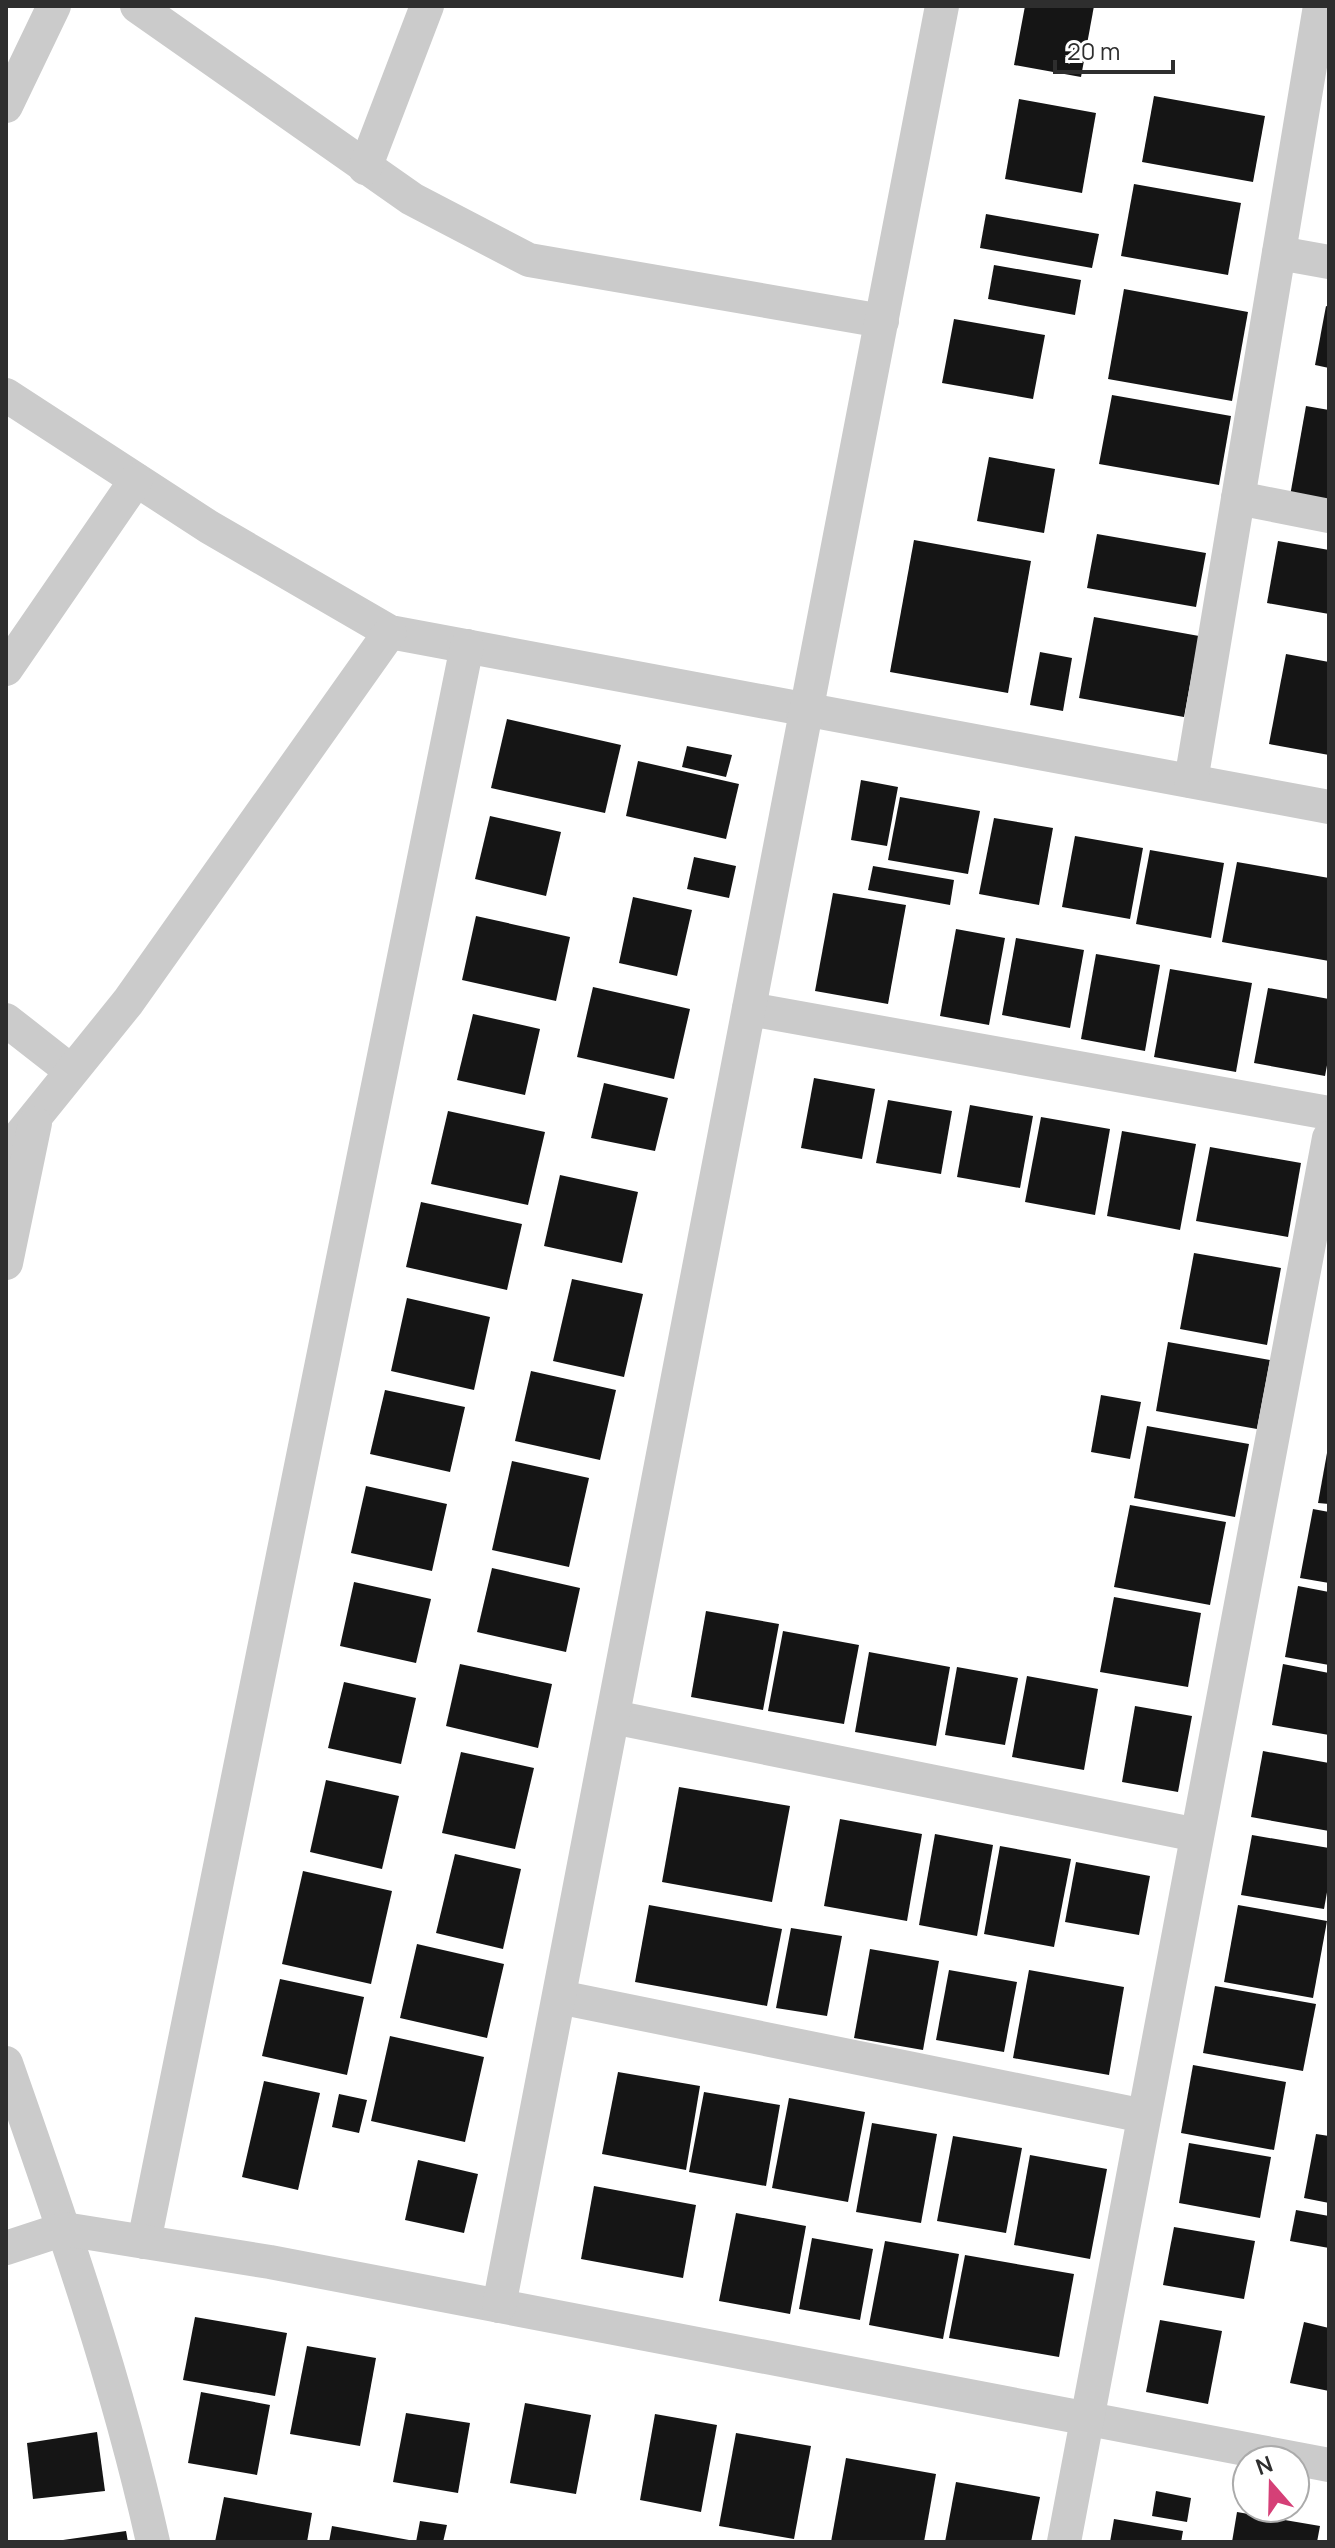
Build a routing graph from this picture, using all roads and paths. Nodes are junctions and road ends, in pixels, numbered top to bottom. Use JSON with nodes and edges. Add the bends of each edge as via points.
{"nodes":[{"id":1,"x":54,"y":6,"type":"edge"},
{"id":2,"x":137,"y":6,"type":"edge"},
{"id":3,"x":427,"y":6,"type":"edge"},
{"id":4,"x":942,"y":6,"type":"edge"},
{"id":5,"x":1323,"y":13,"type":"edge"},
{"id":6,"x":6,"y":106,"type":"edge"},
{"id":7,"x":365,"y":168,"type":"junction"},
{"id":8,"x":1279,"y":253,"type":"junction"},
{"id":9,"x":1329,"y":262,"type":"edge"},
{"id":10,"x":882,"y":321,"type":"junction"},
{"id":11,"x":6,"y":395,"type":"edge"},
{"id":12,"x":136,"y":480,"type":"junction"},
{"id":13,"x":1238,"y":498,"type":"junction"},
{"id":14,"x":1329,"y":516,"type":"edge"},
{"id":15,"x":390,"y":632,"type":"junction"},
{"id":16,"x":467,"y":646,"type":"junction"},
{"id":17,"x":6,"y":669,"type":"edge"},
{"id":18,"x":807,"y":709,"type":"junction"},
{"id":19,"x":1191,"y":781,"type":"junction"},
{"id":20,"x":1329,"y":807,"type":"edge"},
{"id":21,"x":749,"y":1009,"type":"junction"},
{"id":22,"x":6,"y":1020,"type":"edge"},
{"id":23,"x":71,"y":1071,"type":"junction"},
{"id":24,"x":1329,"y":1113,"type":"edge"},
{"id":25,"x":37,"y":1115,"type":"junction"},
{"id":26,"x":1329,"y":1138,"type":"edge"},
{"id":27,"x":6,"y":1153,"type":"edge"},
{"id":28,"x":6,"y":1263,"type":"edge"},
{"id":29,"x":613,"y":1717,"type":"junction"},
{"id":30,"x":1197,"y":1835,"type":"junction"},
{"id":31,"x":559,"y":1997,"type":"junction"},
{"id":32,"x":6,"y":2063,"type":"edge"},
{"id":33,"x":1144,"y":2116,"type":"junction"},
{"id":34,"x":64,"y":2229,"type":"junction"},
{"id":35,"x":144,"y":2242,"type":"junction"},
{"id":36,"x":6,"y":2248,"type":"edge"},
{"id":37,"x":499,"y":2306,"type":"junction"},
{"id":38,"x":1087,"y":2418,"type":"junction"},
{"id":39,"x":1329,"y":2465,"type":"edge"},
{"id":40,"x":153,"y":2542,"type":"edge"},
{"id":41,"x":1064,"y":2542,"type":"edge"}],
"edges":[{"from":1,"to":6,"type":"street"},
{"from":2,"to":7,"type":"street"},
{"from":3,"to":7,"type":"street"},
{"from":4,"to":10,"type":"street"},
{"from":5,"to":8,"type":"street"},
{"from":7,"to":10,"type":"street","via":[[412,199],[529,260]]},
{"from":8,"to":9,"type":"street"},
{"from":8,"to":13,"type":"street"},
{"from":10,"to":18,"type":"street"},
{"from":11,"to":12,"type":"street"},
{"from":12,"to":15,"type":"street"},
{"from":12,"to":17,"type":"street"},
{"from":13,"to":14,"type":"street"},
{"from":13,"to":19,"type":"street"},
{"from":15,"to":16,"type":"street"},
{"from":15,"to":23,"type":"street","via":[[137,989]]},
{"from":16,"to":18,"type":"street"},
{"from":16,"to":35,"type":"street"},
{"from":18,"to":19,"type":"street"},
{"from":18,"to":21,"type":"street"},
{"from":19,"to":20,"type":"street"},
{"from":21,"to":24,"type":"street"},
{"from":21,"to":29,"type":"street"},
{"from":22,"to":23,"type":"street"},
{"from":23,"to":25,"type":"street"},
{"from":25,"to":27,"type":"street"},
{"from":25,"to":28,"type":"street"},
{"from":26,"to":30,"type":"street"},
{"from":29,"to":30,"type":"street"},
{"from":29,"to":31,"type":"street"},
{"from":30,"to":33,"type":"street"},
{"from":31,"to":33,"type":"street"},
{"from":31,"to":37,"type":"street"},
{"from":32,"to":34,"type":"street"},
{"from":33,"to":38,"type":"street"},
{"from":34,"to":35,"type":"street"},
{"from":34,"to":36,"type":"street"},
{"from":34,"to":40,"type":"street"},
{"from":35,"to":37,"type":"street"},
{"from":37,"to":38,"type":"street"},
{"from":38,"to":39,"type":"street"},
{"from":38,"to":41,"type":"street"}]}
